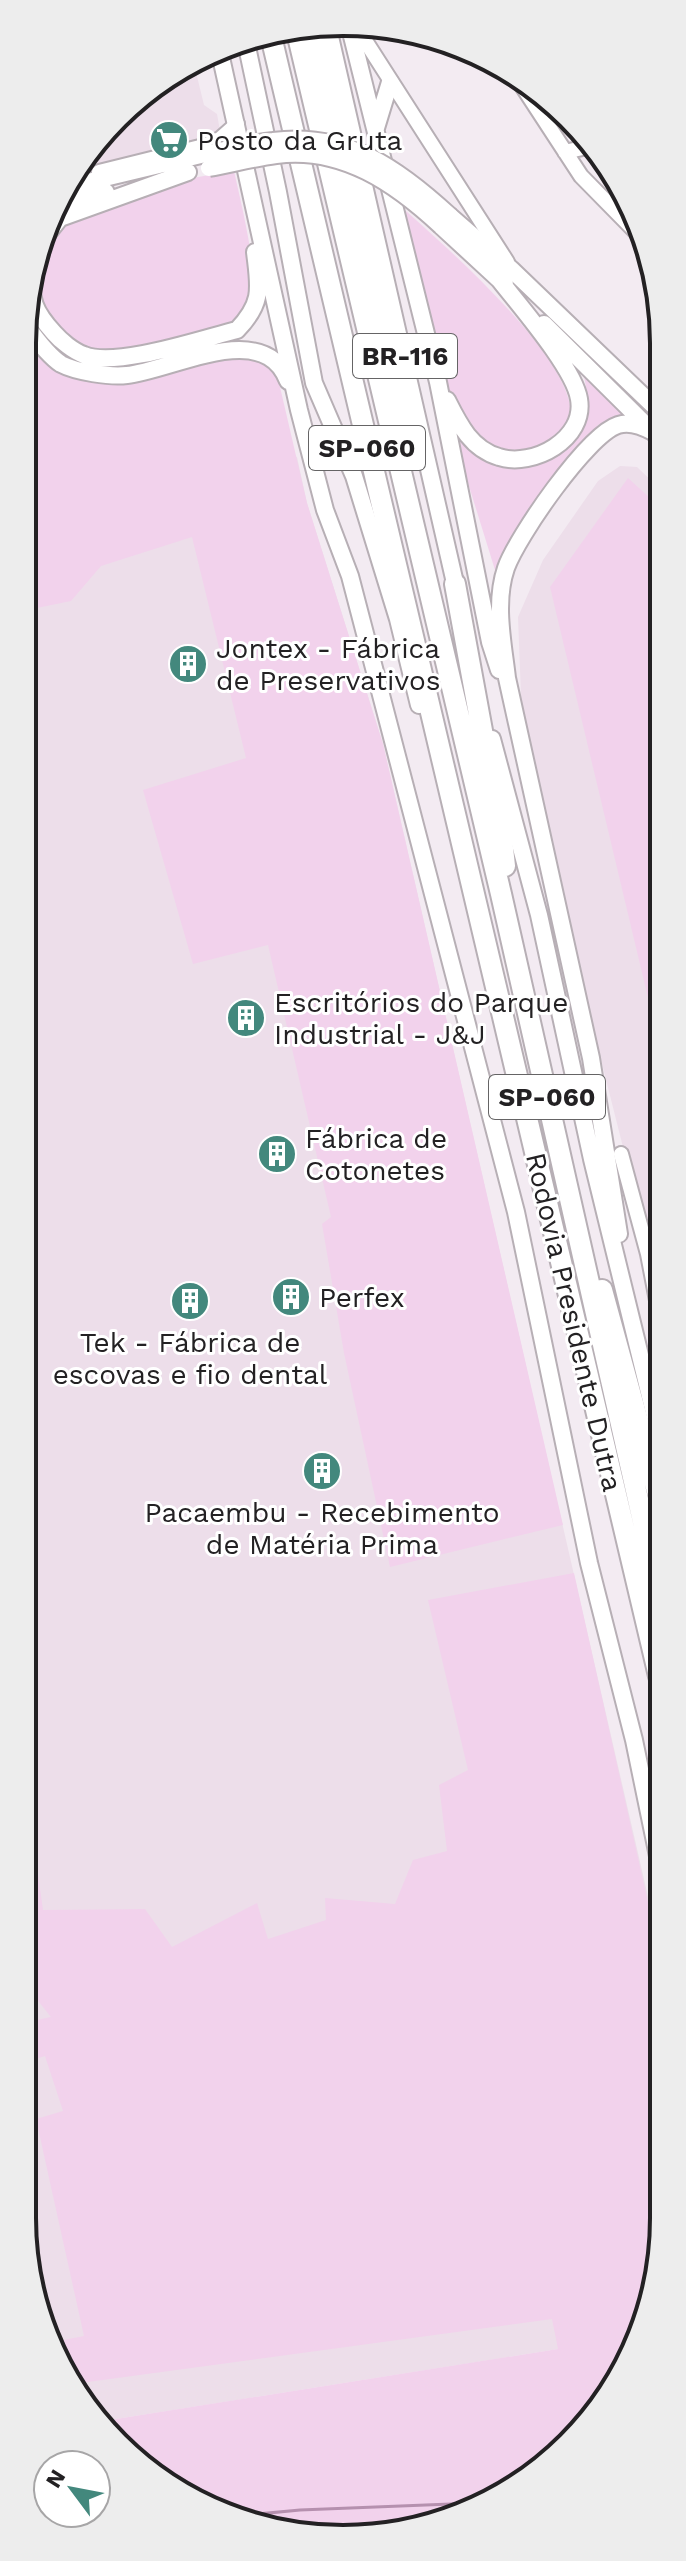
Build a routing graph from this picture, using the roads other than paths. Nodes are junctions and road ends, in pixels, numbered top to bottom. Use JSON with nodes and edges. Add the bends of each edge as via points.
{"nodes":[{"id":1,"x":352,"y":36,"type":"edge"},
{"id":2,"x":330,"y":37,"type":"edge"},
{"id":3,"x":362,"y":37,"type":"edge"},
{"id":4,"x":313,"y":38,"type":"edge"},
{"id":5,"x":299,"y":40,"type":"edge"},
{"id":6,"x":273,"y":44,"type":"edge"},
{"id":7,"x":248,"y":51,"type":"edge"},
{"id":8,"x":222,"y":61,"type":"edge"},
{"id":9,"x":390,"y":82,"type":"junction"},
{"id":10,"x":531,"y":100,"type":"edge"},
{"id":11,"x":237,"y":124,"type":"junction"},
{"id":12,"x":375,"y":130,"type":"junction"},
{"id":13,"x":242,"y":147,"type":"junction"},
{"id":14,"x":580,"y":148,"type":"edge"},
{"id":15,"x":565,"y":152,"type":"junction"},
{"id":16,"x":207,"y":161,"type":"junction"},
{"id":17,"x":188,"y":172,"type":"junction"},
{"id":18,"x":85,"y":176,"type":"edge"},
{"id":19,"x":80,"y":185,"type":"edge"},
{"id":20,"x":71,"y":200,"type":"edge"},
{"id":21,"x":63,"y":217,"type":"edge"},
{"id":22,"x":624,"y":220,"type":"edge"},
{"id":23,"x":504,"y":274,"type":"junction"},
{"id":24,"x":38,"y":315,"type":"edge"},
{"id":25,"x":36,"y":337,"type":"edge"},
{"id":26,"x":438,"y":382,"type":"junction"},
{"id":27,"x":650,"y":403,"type":"edge"},
{"id":28,"x":299,"y":410,"type":"junction"},
{"id":29,"x":650,"y":429,"type":"edge"},
{"id":30,"x":650,"y":432,"type":"edge"},
{"id":31,"x":405,"y":485,"type":"junction"},
{"id":32,"x":455,"y":584,"type":"junction"},
{"id":33,"x":524,"y":747,"type":"junction"},
{"id":34,"x":465,"y":863,"type":"junction"},
{"id":35,"x":512,"y":942,"type":"junction"},
{"id":36,"x":621,"y":1154,"type":"dead end"},
{"id":37,"x":566,"y":1181,"type":"junction"},
{"id":38,"x":650,"y":1264,"type":"edge"},
{"id":39,"x":617,"y":1265,"type":"junction"},
{"id":40,"x":650,"y":1397,"type":"edge"},
{"id":41,"x":650,"y":1465,"type":"edge"},
{"id":42,"x":650,"y":1552,"type":"edge"},
{"id":43,"x":650,"y":1638,"type":"edge"},
{"id":44,"x":650,"y":1817,"type":"edge"}],
"edges":[{"from":1,"to":12,"type":"main road"},
{"from":2,"to":32,"type":"main road","number":"BR-116"},
{"from":3,"to":9,"type":"street"},
{"from":4,"to":31,"type":"highway","via":[[403,413]]},
{"from":5,"to":31,"type":"highway","name":"Rodovia Presidente Dutra","number":"SP-060"},
{"from":6,"to":34,"type":"highway","name":"Rodovia Presidente Dutra","number":"SP-060"},
{"from":7,"to":34,"type":"main road","number":"BR-116","via":[[314,383],[354,476]]},
{"from":8,"to":11,"type":"main road"},
{"from":9,"to":12,"type":"main road"},
{"from":9,"to":23,"type":"street"},
{"from":10,"to":15,"type":"street"},
{"from":11,"to":13,"type":"main road"},
{"from":11,"to":18,"type":"street","via":[[204,146]]},
{"from":12,"to":26,"type":"main road"},
{"from":13,"to":24,"type":"main road","via":[[259,290],[251,315],[237,330],[119,359],[85,356]]},
{"from":13,"to":28,"type":"main road"},
{"from":14,"to":15,"type":"street"},
{"from":15,"to":22,"type":"street"},
{"from":16,"to":17,"type":"main road"},
{"from":16,"to":19,"type":"main road"},
{"from":16,"to":23,"type":"main road","bridge":true,"via":[[310,155],[368,171],[446,221]]},
{"from":17,"to":20,"type":"main road"},
{"from":17,"to":21,"type":"main road"},
{"from":23,"to":26,"type":"main road","via":[[576,387],[576,426],[544,453],[500,458],[466,436]]},
{"from":23,"to":27,"type":"main road"},
{"from":23,"to":29,"type":"main road"},
{"from":25,"to":28,"type":"main road","via":[[61,363],[95,374],[127,375],[209,354],[261,352],[282,366]]},
{"from":26,"to":33,"type":"main road","via":[[490,642]]},
{"from":28,"to":44,"type":"main road","via":[[325,510],[350,576],[516,1212],[589,1563]]},
{"from":30,"to":33,"type":"main road","via":[[636,424],[617,425],[595,440],[549,497],[506,570],[501,618],[507,678]]},
{"from":31,"to":35,"type":"highway","name":"Rodovia Presidente Dutra","number":"SP-060"},
{"from":32,"to":35,"type":"highway","via":[[502,839]]},
{"from":32,"to":39,"type":"main road","number":"BR-116","via":[[539,915]]},
{"from":33,"to":39,"type":"main road","via":[[591,1058],[619,1232]]},
{"from":34,"to":43,"type":"highway","name":"Rodovia Presidente Dutra","number":"SP-060"},
{"from":35,"to":37,"type":"highway","name":"Rodovia Presidente Dutra","number":"SP-060"},
{"from":36,"to":38,"type":"street"},
{"from":37,"to":41,"type":"highway"},
{"from":37,"to":42,"type":"highway","name":"Rodovia Presidente Dutra","number":"SP-060"},
{"from":39,"to":40,"type":"main road"}]}
